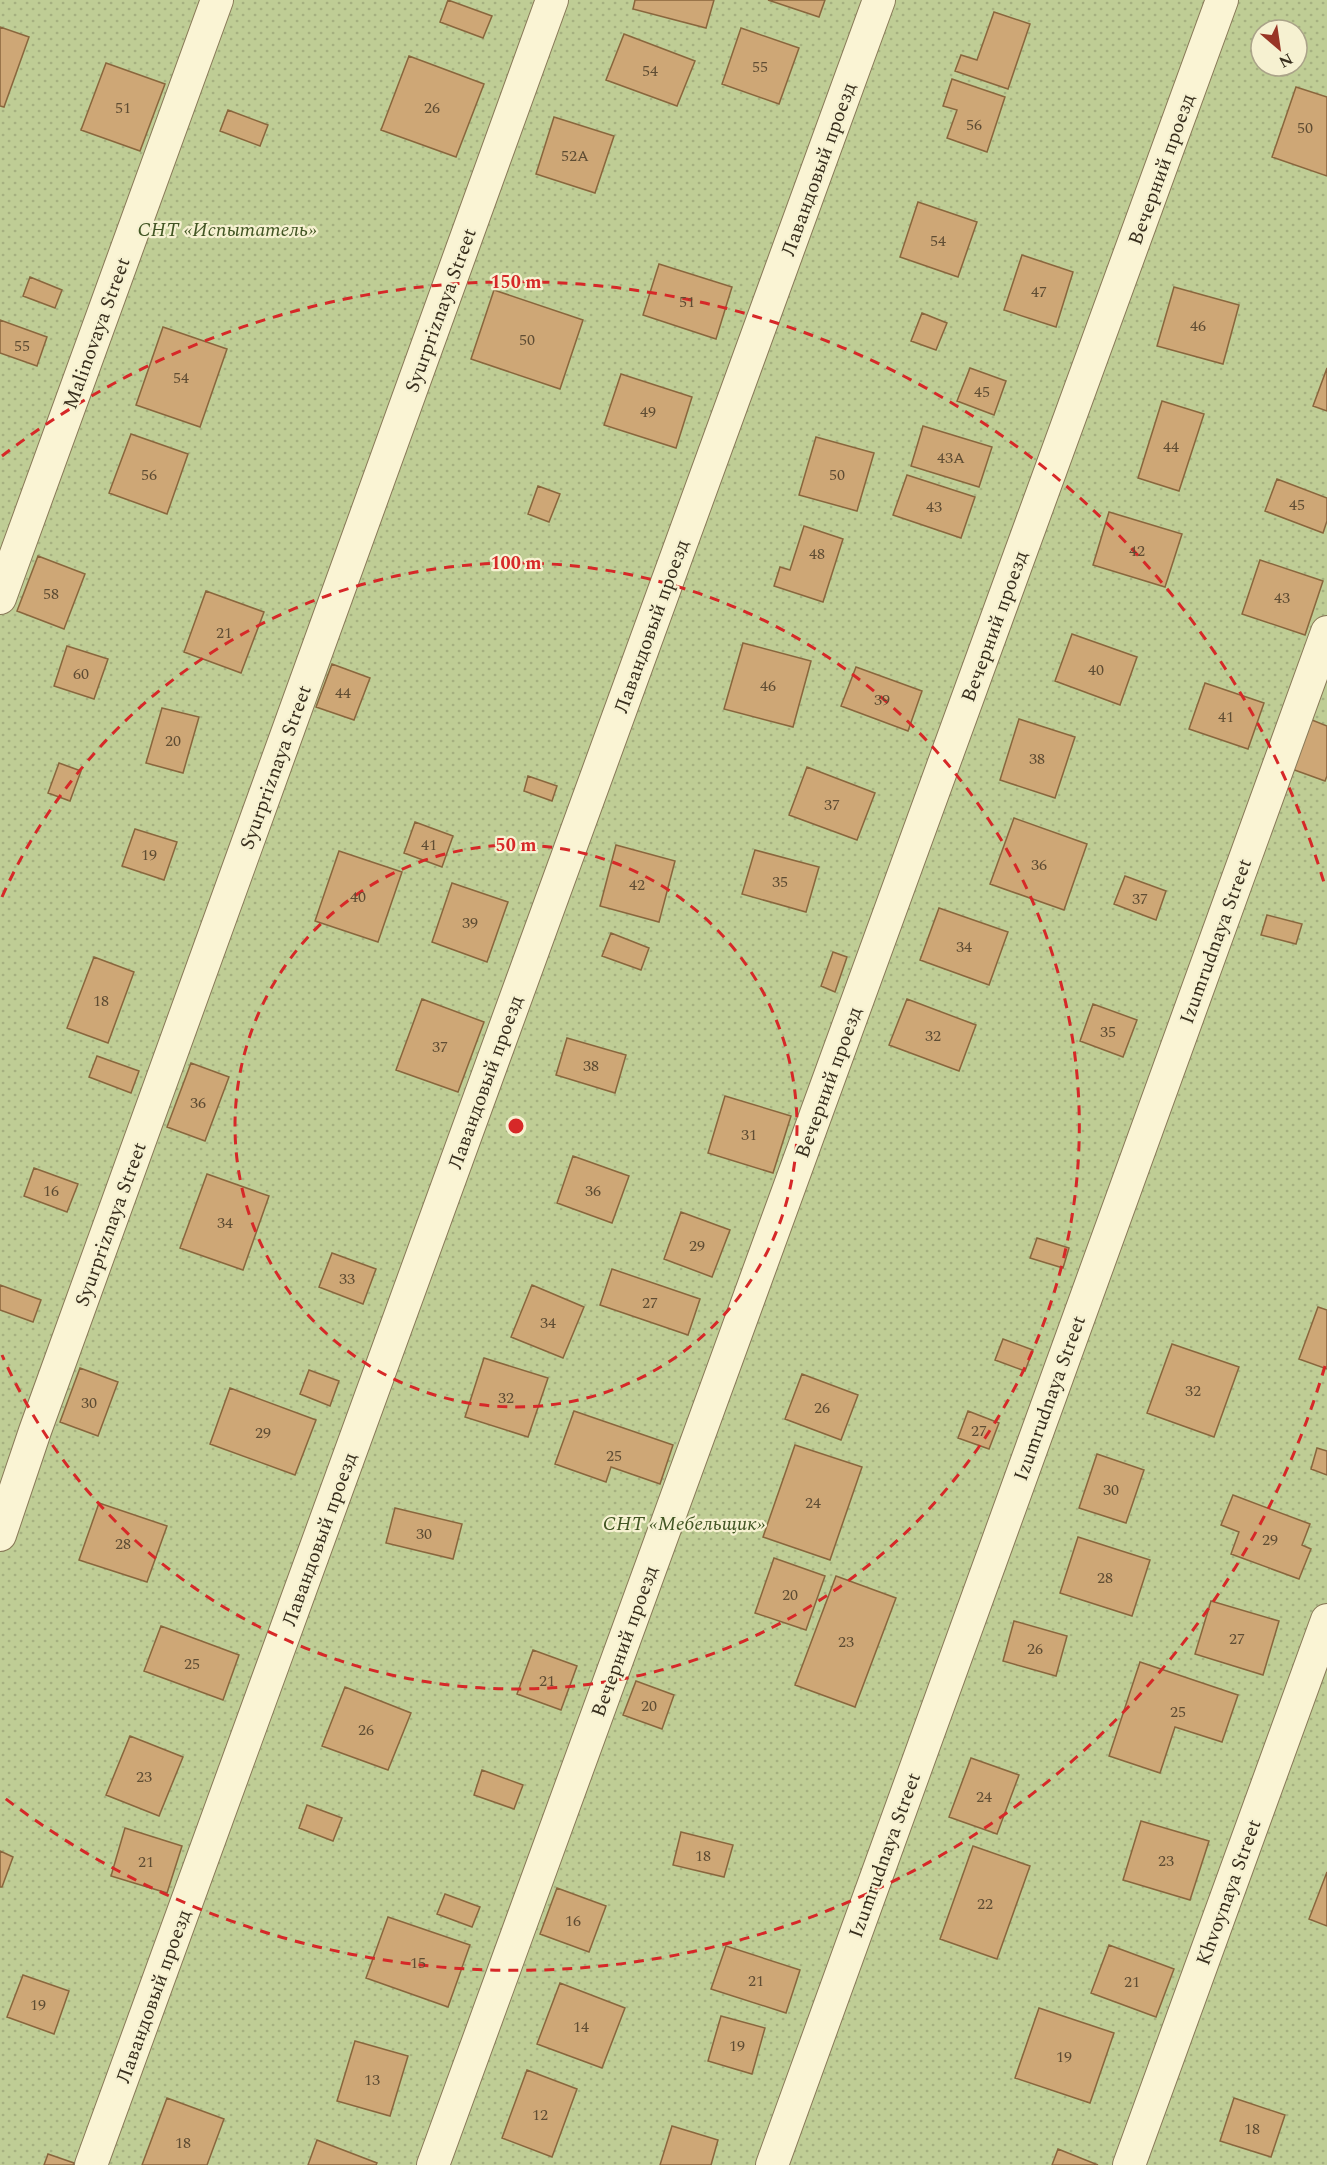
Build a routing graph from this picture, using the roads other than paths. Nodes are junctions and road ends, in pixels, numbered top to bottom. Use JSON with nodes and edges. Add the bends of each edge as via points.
{"nodes":[{"id":1,"x":218,"y":0,"type":"edge"},
{"id":2,"x":552,"y":0,"type":"edge"},
{"id":3,"x":879,"y":0,"type":"edge"},
{"id":4,"x":1222,"y":0,"type":"edge"},
{"id":5,"x":0,"y":598,"type":"edge"},
{"id":6,"x":1327,"y":632,"type":"edge"},
{"id":7,"x":0,"y":1535,"type":"edge"},
{"id":8,"x":1327,"y":1620,"type":"edge"},
{"id":9,"x":91,"y":2165,"type":"edge"},
{"id":10,"x":433,"y":2165,"type":"edge"},
{"id":11,"x":772,"y":2165,"type":"edge"},
{"id":12,"x":1129,"y":2165,"type":"edge"}],
"edges":[{"from":1,"to":5,"type":"street","name":"Malinovaya Street"},
{"from":2,"to":7,"type":"street","name":"Syurpriznaya Street"},
{"from":3,"to":9,"type":"street","name":"Лавандовый проезд"},
{"from":4,"to":10,"type":"street","name":"Вечерний проезд"},
{"from":6,"to":11,"type":"street","name":"Izumrudnaya Street"},
{"from":8,"to":12,"type":"street","name":"Khvoynaya Street"}]}
